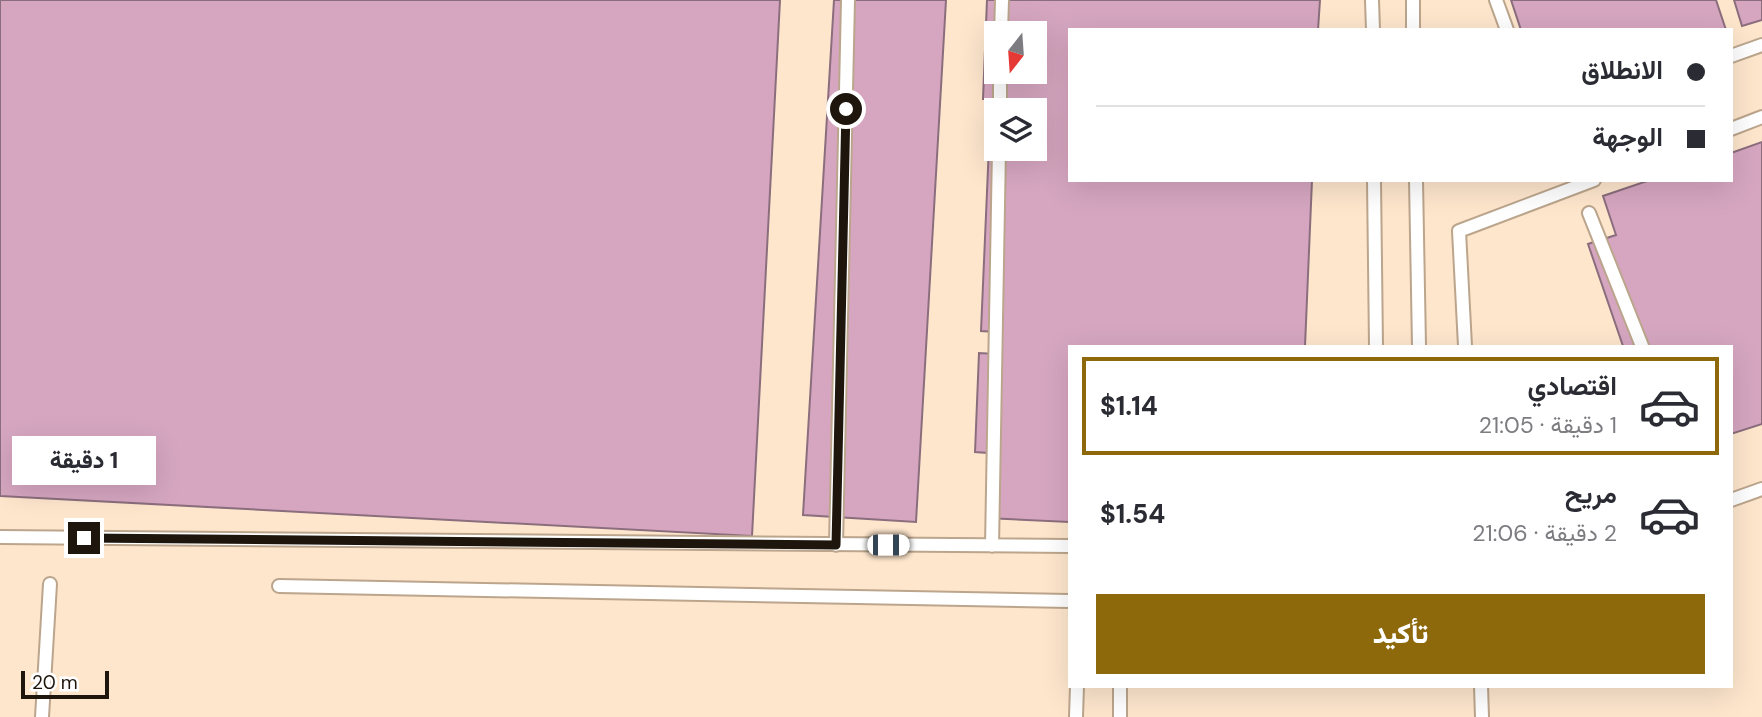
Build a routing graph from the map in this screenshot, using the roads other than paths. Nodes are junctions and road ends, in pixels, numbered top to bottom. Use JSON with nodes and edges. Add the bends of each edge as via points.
{"nodes":[{"id":1,"x":848,"y":0,"type":"edge"},
{"id":2,"x":1002,"y":0,"type":"edge"},
{"id":3,"x":1372,"y":0,"type":"edge"},
{"id":4,"x":1413,"y":0,"type":"edge"},
{"id":5,"x":1496,"y":0,"type":"edge"},
{"id":6,"x":1001,"y":21,"type":"edge"},
{"id":7,"x":1373,"y":28,"type":"edge"},
{"id":8,"x":1413,"y":28,"type":"edge"},
{"id":9,"x":1506,"y":28,"type":"edge"},
{"id":10,"x":1762,"y":45,"type":"edge"},
{"id":11,"x":1733,"y":55,"type":"edge"},
{"id":12,"x":1762,"y":117,"type":"edge"},
{"id":13,"x":1733,"y":128,"type":"edge"},
{"id":14,"x":999,"y":161,"type":"edge"},
{"id":15,"x":1374,"y":182,"type":"edge"},
{"id":16,"x":1416,"y":182,"type":"edge"},
{"id":17,"x":1589,"y":182,"type":"edge"},
{"id":18,"x":1589,"y":214,"type":"dead end"},
{"id":19,"x":1376,"y":345,"type":"edge"},
{"id":20,"x":1419,"y":345,"type":"edge"},
{"id":21,"x":1465,"y":345,"type":"edge"},
{"id":22,"x":1642,"y":345,"type":"edge"},
{"id":23,"x":1762,"y":489,"type":"edge"},
{"id":24,"x":1733,"y":499,"type":"edge"},
{"id":25,"x":0,"y":537,"type":"edge"},
{"id":26,"x":836,"y":545,"type":"junction"},
{"id":27,"x":992,"y":546,"type":"junction"},
{"id":28,"x":1068,"y":546,"type":"edge"},
{"id":29,"x":50,"y":584,"type":"dead end"},
{"id":30,"x":279,"y":586,"type":"dead end"},
{"id":31,"x":1068,"y":601,"type":"edge"},
{"id":32,"x":1077,"y":688,"type":"edge"},
{"id":33,"x":1120,"y":688,"type":"edge"},
{"id":34,"x":1481,"y":688,"type":"edge"},
{"id":35,"x":1483,"y":716,"type":"edge"},
{"id":36,"x":42,"y":717,"type":"edge"},
{"id":37,"x":1076,"y":717,"type":"edge"},
{"id":38,"x":1121,"y":717,"type":"edge"}],
"edges":[{"from":1,"to":26,"type":"lane"},
{"from":2,"to":6,"type":"lane"},
{"from":3,"to":7,"type":"lane"},
{"from":4,"to":8,"type":"lane"},
{"from":5,"to":9,"type":"lane"},
{"from":10,"to":11,"type":"lane"},
{"from":12,"to":13,"type":"lane"},
{"from":14,"to":27,"type":"lane"},
{"from":15,"to":19,"type":"lane"},
{"from":16,"to":20,"type":"lane"},
{"from":17,"to":21,"type":"lane","via":[[1459,231]]},
{"from":18,"to":22,"type":"lane"},
{"from":23,"to":24,"type":"lane"},
{"from":25,"to":26,"type":"lane"},
{"from":26,"to":27,"type":"lane"},
{"from":27,"to":28,"type":"lane"},
{"from":29,"to":36,"type":"lane"},
{"from":30,"to":31,"type":"lane"},
{"from":32,"to":37,"type":"lane"},
{"from":33,"to":38,"type":"lane"},
{"from":34,"to":35,"type":"lane"}]}
